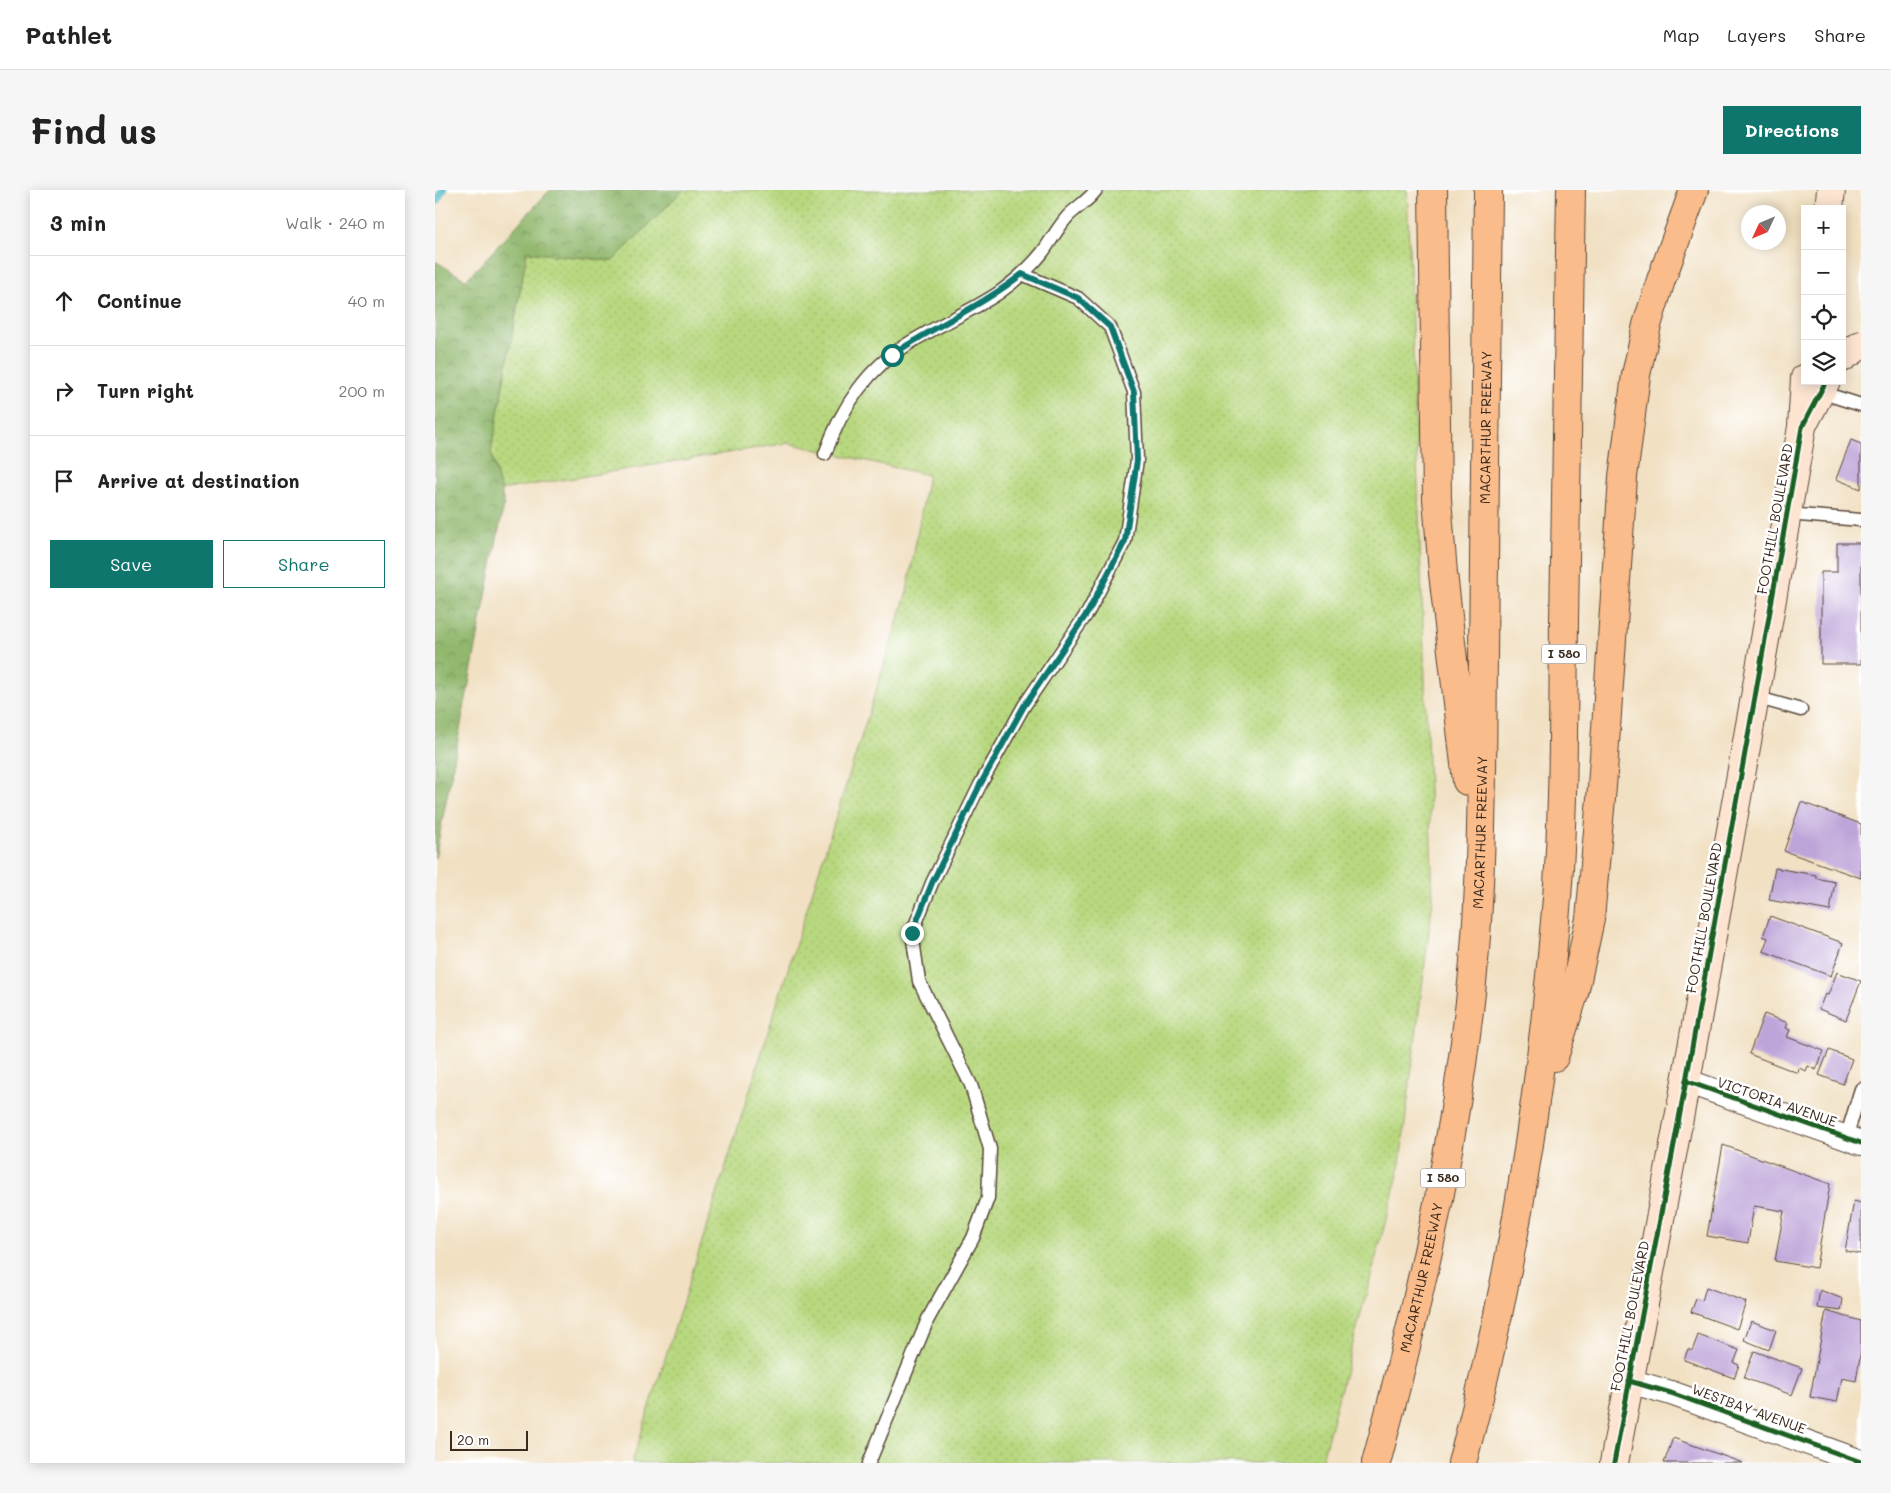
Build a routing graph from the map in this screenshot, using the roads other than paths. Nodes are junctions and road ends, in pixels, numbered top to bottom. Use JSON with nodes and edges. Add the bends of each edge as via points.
{"nodes":[{"id":1,"x":1096,"y":190,"type":"edge"},
{"id":2,"x":1433,"y":190,"type":"edge"},
{"id":3,"x":1489,"y":190,"type":"edge"},
{"id":4,"x":1571,"y":190,"type":"edge"},
{"id":5,"x":1694,"y":190,"type":"edge"},
{"id":6,"x":1831,"y":190,"type":"edge"},
{"id":7,"x":1829,"y":205,"type":"edge"},
{"id":8,"x":1022,"y":274,"type":"junction"},
{"id":9,"x":1861,"y":345,"type":"edge"},
{"id":10,"x":1846,"y":355,"type":"edge"},
{"id":11,"x":1817,"y":385,"type":"edge"},
{"id":12,"x":1819,"y":385,"type":"edge"},
{"id":13,"x":1861,"y":405,"type":"edge"},
{"id":14,"x":825,"y":454,"type":"dead end"},
{"id":15,"x":1787,"y":514,"type":"junction"},
{"id":16,"x":1861,"y":520,"type":"edge"},
{"id":17,"x":1755,"y":697,"type":"junction"},
{"id":18,"x":1801,"y":710,"type":"dead end"},
{"id":19,"x":1479,"y":887,"type":"junction"},
{"id":20,"x":1686,"y":1081,"type":"junction"},
{"id":21,"x":1861,"y":1090,"type":"edge"},
{"id":22,"x":1534,"y":1116,"type":"junction"},
{"id":23,"x":1853,"y":1140,"type":"edge"},
{"id":24,"x":1629,"y":1381,"type":"junction"},
{"id":25,"x":1861,"y":1462,"type":"edge"},
{"id":26,"x":869,"y":1463,"type":"edge"},
{"id":27,"x":1376,"y":1463,"type":"edge"},
{"id":28,"x":1462,"y":1463,"type":"edge"},
{"id":29,"x":1614,"y":1463,"type":"edge"}],
"edges":[{"from":1,"to":8,"type":"lane","via":[[1068,216]]},
{"from":2,"to":19,"type":"highway","via":[[1437,499]]},
{"from":3,"to":19,"type":"highway","name":"MACARTHUR FREEWAY","number":"I 580"},
{"from":4,"to":22,"type":"highway","number":"I 580","via":[[1557,894]]},
{"from":5,"to":22,"type":"highway","via":[[1661,280],[1636,375],[1623,477],[1590,919],[1575,994]]},
{"from":6,"to":7,"type":"street"},
{"from":8,"to":14,"type":"lane","via":[[993,296],[910,342],[873,371],[845,409]]},
{"from":8,"to":26,"type":"lane","via":[[1078,298],[1110,327],[1134,392],[1137,460],[1125,541],[1088,612],[1024,706],[980,785],[932,883],[912,933],[919,981],[971,1085],[990,1149],[989,1198],[973,1238],[928,1319]]},
{"from":9,"to":10,"type":"street"},
{"from":11,"to":15,"type":"street","name":"FOOTHILL BOULEVARD","via":[[1802,426]]},
{"from":12,"to":13,"type":"lane"},
{"from":15,"to":16,"type":"lane"},
{"from":15,"to":17,"type":"street","name":"FOOTHILL BOULEVARD"},
{"from":17,"to":18,"type":"lane"},
{"from":17,"to":20,"type":"street","name":"FOOTHILL BOULEVARD"},
{"from":19,"to":27,"type":"highway","name":"MACARTHUR FREEWAY","number":"I 580","via":[[1470,1000],[1438,1210]]},
{"from":20,"to":23,"type":"street","name":"VICTORIA AVENUE"},
{"from":20,"to":24,"type":"street","name":"FOOTHILL BOULEVARD"},
{"from":21,"to":23,"type":"lane"},
{"from":22,"to":28,"type":"highway","number":"I 580","via":[[1518,1220]]},
{"from":24,"to":25,"type":"street","name":"WESTBAY AVENUE","via":[[1671,1393]]},
{"from":24,"to":29,"type":"street","name":"FOOTHILL BOULEVARD"}]}
